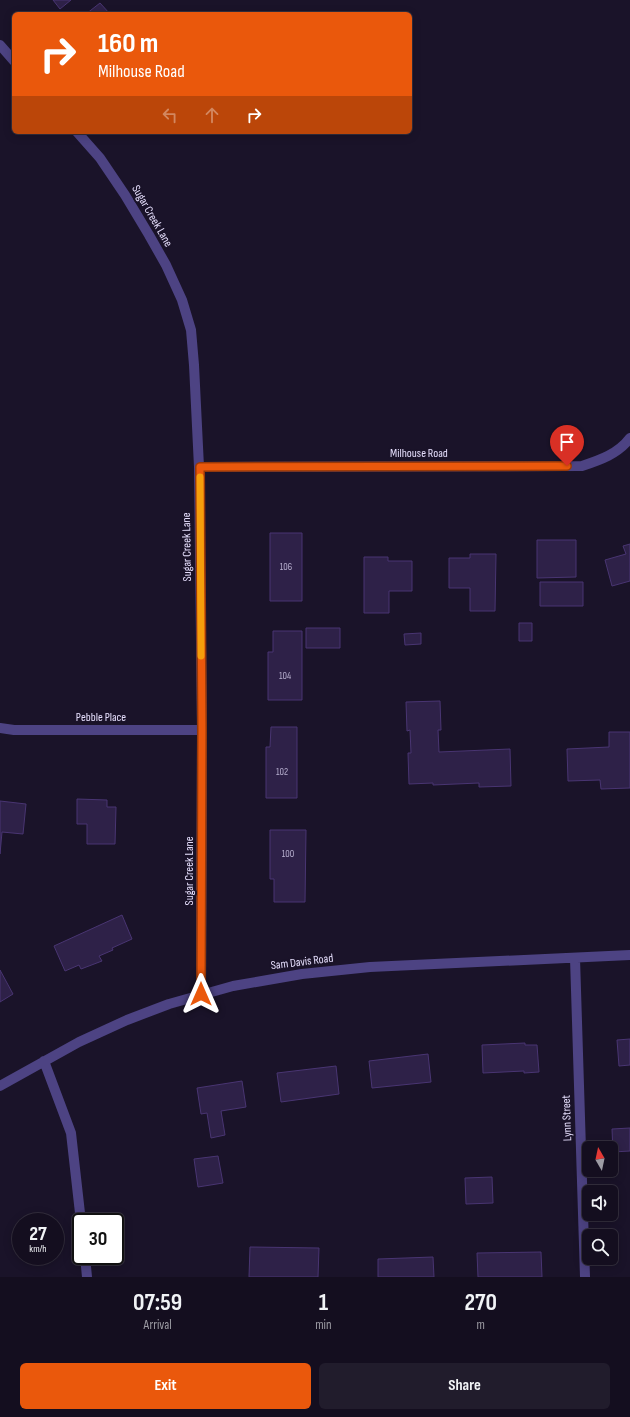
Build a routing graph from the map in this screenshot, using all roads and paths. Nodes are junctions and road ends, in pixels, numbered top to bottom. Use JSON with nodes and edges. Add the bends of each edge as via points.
{"nodes":[{"id":1,"x":0,"y":45,"type":"edge"},
{"id":2,"x":12,"y":59,"type":"edge"},
{"id":3,"x":79,"y":134,"type":"edge"},
{"id":4,"x":630,"y":438,"type":"edge"},
{"id":5,"x":200,"y":467,"type":"junction"},
{"id":6,"x":0,"y":728,"type":"edge"},
{"id":7,"x":202,"y":730,"type":"junction"},
{"id":8,"x":630,"y":955,"type":"edge"},
{"id":9,"x":575,"y":958,"type":"junction"},
{"id":10,"x":201,"y":994,"type":"junction"},
{"id":11,"x":44,"y":1061,"type":"junction"},
{"id":12,"x":0,"y":1086,"type":"edge"},
{"id":13,"x":80,"y":1213,"type":"edge"},
{"id":14,"x":86,"y":1265,"type":"edge"},
{"id":15,"x":87,"y":1277,"type":"edge"},
{"id":16,"x":585,"y":1277,"type":"edge"}],
"edges":[{"from":1,"to":2,"type":"street"},
{"from":3,"to":5,"type":"street","name":"Sugar Creek Lane","via":[[100,158],[125,195],[166,266],[182,300],[191,330]]},
{"from":4,"to":5,"type":"street","name":"Milhouse Road","via":[[626,444],[604,459],[582,466]]},
{"from":5,"to":7,"type":"street","name":"Sugar Creek Lane"},
{"from":6,"to":7,"type":"street","name":"Pebble Place"},
{"from":7,"to":10,"type":"street","name":"Sugar Creek Lane"},
{"from":8,"to":9,"type":"street","name":"Sam Davis Road"},
{"from":9,"to":10,"type":"street","name":"Sam Davis Road","via":[[370,967],[302,974]]},
{"from":9,"to":16,"type":"street","name":"Lynn Street"},
{"from":10,"to":11,"type":"street","name":"Sam Davis Road","via":[[128,1020]]},
{"from":11,"to":12,"type":"street","name":"Sam Davis Road"},
{"from":11,"to":13,"type":"street","via":[[71,1133]]},
{"from":14,"to":15,"type":"street"}]}
